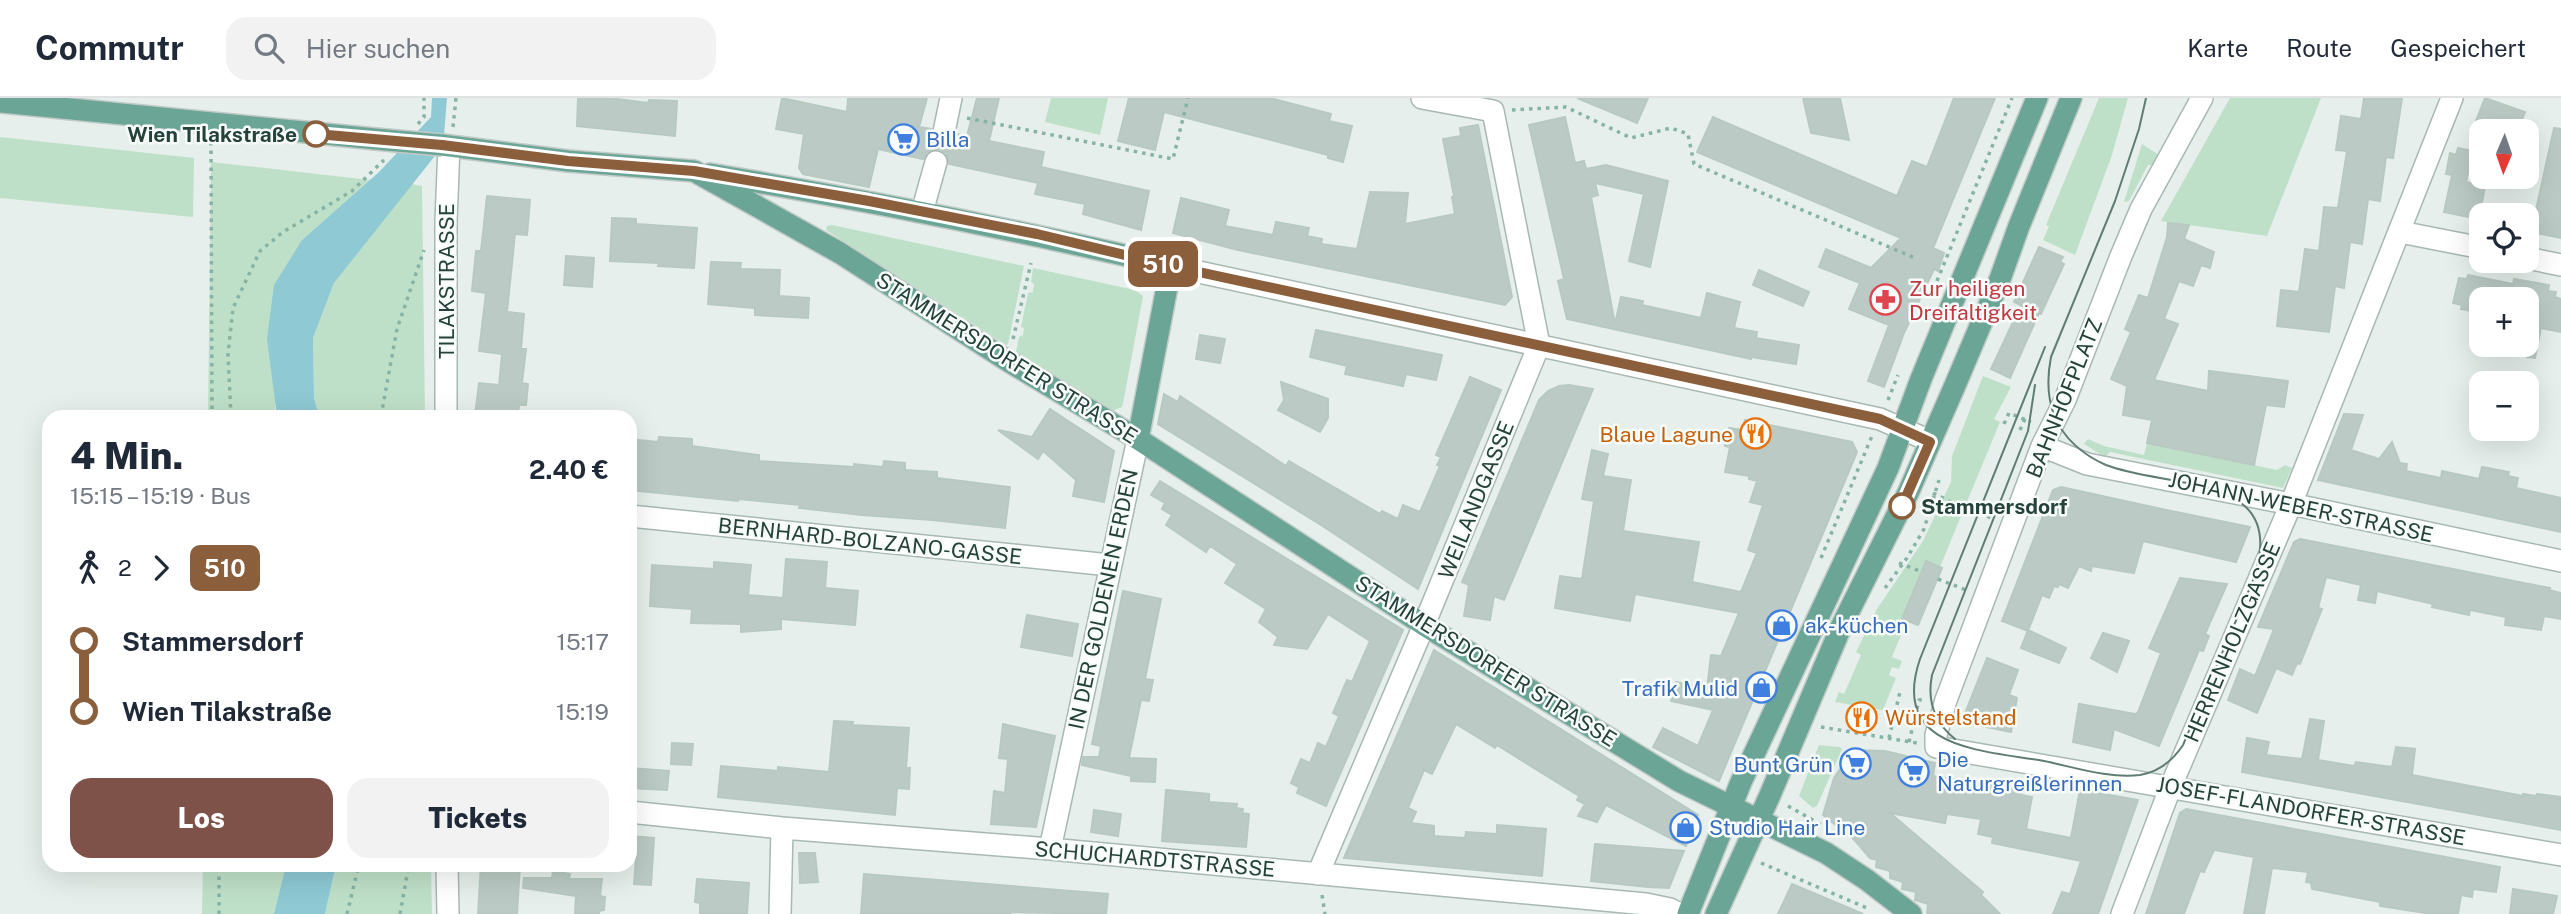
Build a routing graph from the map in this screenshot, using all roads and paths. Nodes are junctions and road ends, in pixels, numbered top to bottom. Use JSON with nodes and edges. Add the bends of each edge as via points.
{"nodes":[{"id":1,"x":424,"y":98,"type":"edge"},
{"id":2,"x":456,"y":98,"type":"edge"},
{"id":3,"x":1188,"y":98,"type":"edge"},
{"id":4,"x":1422,"y":98,"type":"edge"},
{"id":5,"x":2037,"y":98,"type":"edge"},
{"id":6,"x":2071,"y":98,"type":"edge"},
{"id":7,"x":2203,"y":98,"type":"edge"},
{"id":8,"x":2452,"y":98,"type":"edge"},
{"id":9,"x":0,"y":102,"type":"edge"},
{"id":10,"x":1493,"y":111,"type":"junction"},
{"id":11,"x":947,"y":115,"type":"edge"},
{"id":12,"x":211,"y":124,"type":"junction"},
{"id":13,"x":415,"y":128,"type":"dead end"},
{"id":14,"x":446,"y":146,"type":"junction"},
{"id":15,"x":388,"y":148,"type":"junction"},
{"id":16,"x":936,"y":162,"type":"dead end"},
{"id":17,"x":694,"y":171,"type":"junction"},
{"id":18,"x":922,"y":212,"type":"junction"},
{"id":19,"x":2400,"y":232,"type":"junction"},
{"id":20,"x":2469,"y":245,"type":"edge"},
{"id":21,"x":425,"y":247,"type":"dead end"},
{"id":22,"x":1915,"y":258,"type":"dead end"},
{"id":23,"x":2539,"y":260,"type":"edge"},
{"id":24,"x":1031,"y":263,"type":"dead end"},
{"id":25,"x":2561,"y":265,"type":"edge"},
{"id":26,"x":1171,"y":266,"type":"junction"},
{"id":27,"x":1539,"y":345,"type":"junction"},
{"id":28,"x":1008,"y":360,"type":"junction"},
{"id":29,"x":212,"y":410,"type":"edge"},
{"id":30,"x":231,"y":410,"type":"edge"},
{"id":31,"x":382,"y":410,"type":"edge"},
{"id":32,"x":446,"y":410,"type":"edge"},
{"id":33,"x":2025,"y":419,"type":"junction"},
{"id":34,"x":2004,"y":424,"type":"dead end"},
{"id":35,"x":1902,"y":430,"type":"junction"},
{"id":36,"x":2020,"y":430,"type":"dead end"},
{"id":37,"x":1138,"y":439,"type":"junction"},
{"id":38,"x":1930,"y":442,"type":"junction"},
{"id":39,"x":2042,"y":446,"type":"junction"},
{"id":40,"x":1867,"y":451,"type":"dead end"},
{"id":41,"x":1888,"y":468,"type":"junction"},
{"id":42,"x":1942,"y":468,"type":"dead end"},
{"id":43,"x":1913,"y":482,"type":"junction"},
{"id":44,"x":1934,"y":494,"type":"junction"},
{"id":45,"x":2291,"y":503,"type":"junction"},
{"id":46,"x":637,"y":517,"type":"edge"},
{"id":47,"x":2011,"y":528,"type":"junction"},
{"id":48,"x":2561,"y":561,"type":"edge"},
{"id":49,"x":1901,"y":563,"type":"junction"},
{"id":50,"x":1110,"y":565,"type":"junction"},
{"id":51,"x":1922,"y":572,"type":"dead end"},
{"id":52,"x":1938,"y":579,"type":"dead end"},
{"id":53,"x":1968,"y":591,"type":"dead end"},
{"id":54,"x":1879,"y":596,"type":"dead end"},
{"id":55,"x":1424,"y":625,"type":"junction"},
{"id":56,"x":1900,"y":692,"type":"dead end"},
{"id":57,"x":1823,"y":718,"type":"dead end"},
{"id":58,"x":1819,"y":726,"type":"junction"},
{"id":59,"x":1815,"y":731,"type":"dead end"},
{"id":60,"x":1889,"y":738,"type":"junction"},
{"id":61,"x":1936,"y":747,"type":"junction"},
{"id":62,"x":2171,"y":786,"type":"junction"},
{"id":63,"x":1785,"y":804,"type":"dead end"},
{"id":64,"x":1731,"y":807,"type":"junction"},
{"id":65,"x":637,"y":813,"type":"edge"},
{"id":66,"x":1758,"y":819,"type":"junction"},
{"id":67,"x":782,"y":828,"type":"junction"},
{"id":68,"x":1779,"y":828,"type":"junction"},
{"id":69,"x":1050,"y":849,"type":"junction"},
{"id":70,"x":1743,"y":852,"type":"junction"},
{"id":71,"x":2561,"y":855,"type":"edge"},
{"id":72,"x":219,"y":872,"type":"edge"},
{"id":73,"x":357,"y":872,"type":"edge"},
{"id":74,"x":408,"y":872,"type":"edge"},
{"id":75,"x":447,"y":872,"type":"edge"},
{"id":76,"x":1318,"y":874,"type":"junction"},
{"id":77,"x":1870,"y":909,"type":"dead end"},
{"id":78,"x":219,"y":914,"type":"edge"},
{"id":79,"x":348,"y":914,"type":"edge"},
{"id":80,"x":400,"y":914,"type":"edge"},
{"id":81,"x":448,"y":914,"type":"edge"},
{"id":82,"x":780,"y":914,"type":"edge"},
{"id":83,"x":1679,"y":914,"type":"edge"},
{"id":84,"x":1688,"y":914,"type":"edge"},
{"id":85,"x":1716,"y":914,"type":"edge"},
{"id":86,"x":1911,"y":914,"type":"edge"},
{"id":87,"x":2122,"y":914,"type":"edge"}],
"edges":[{"from":1,"to":13,"type":"path","via":[[424,117]]},
{"from":2,"to":14,"type":"path"},
{"from":3,"to":11,"type":"path","via":[[1172,159]]},
{"from":4,"to":10,"type":"street"},
{"from":5,"to":35,"type":"main road"},
{"from":6,"to":38,"type":"main road"},
{"from":7,"to":39,"type":"street","name":"BAHNHOFPLATZ","via":[[2141,208],[2065,400]]},
{"from":8,"to":19,"type":"street","name":"HERRENHOLZGASSE"},
{"from":9,"to":12,"type":"main road","name":"STAMMERSDORFER STRASSE"},
{"from":10,"to":22,"type":"path","via":[[1566,107],[1631,138],[1671,128],[1688,134],[1694,164]]},
{"from":10,"to":27,"type":"street"},
{"from":12,"to":15,"type":"main road","name":"STAMMERSDORFER STRASSE"},
{"from":12,"to":29,"type":"path"},
{"from":14,"to":15,"type":"main road","name":"STAMMERSDORFER STRASSE","bridge":true},
{"from":14,"to":17,"type":"main road","name":"STAMMERSDORFER STRASSE"},
{"from":14,"to":32,"type":"street","name":"TILAKSTRASSE"},
{"from":15,"to":30,"type":"path","via":[[352,191],[282,232],[260,251],[233,308],[228,354]]},
{"from":16,"to":18,"type":"street"},
{"from":17,"to":18,"type":"main road"},
{"from":17,"to":28,"type":"main road","name":"STAMMERSDORFER STRASSE","via":[[840,253]]},
{"from":18,"to":26,"type":"main road"},
{"from":19,"to":20,"type":"street"},
{"from":19,"to":45,"type":"street","name":"HERRENHOLZGASSE"},
{"from":21,"to":31,"type":"path","via":[[397,329]]},
{"from":23,"to":25,"type":"street"},
{"from":24,"to":28,"type":"path"},
{"from":26,"to":27,"type":"street"},
{"from":26,"to":37,"type":"main road","name":"IN DER GOLDENEN ERDEN"},
{"from":27,"to":35,"type":"street","via":[[1880,419]]},
{"from":27,"to":55,"type":"street","name":"WEILANDGASSE"},
{"from":28,"to":37,"type":"main road","name":"STAMMERSDORFER STRASSE"},
{"from":33,"to":34,"type":"path","via":[[2009,413]]},
{"from":33,"to":36,"type":"path"},
{"from":33,"to":39,"type":"path","via":[[2039,425]]},
{"from":35,"to":38,"type":"street"},
{"from":35,"to":41,"type":"main road"},
{"from":37,"to":50,"type":"street","name":"IN DER GOLDENEN ERDEN"},
{"from":37,"to":55,"type":"main road","name":"STAMMERSDORFER STRASSE"},
{"from":38,"to":43,"type":"main road"},
{"from":39,"to":45,"type":"street","name":"JOHANN-WEBER-STRASSE","via":[[2087,464]]},
{"from":39,"to":47,"type":"street","name":"BAHNHOFPLATZ"},
{"from":40,"to":41,"type":"path"},
{"from":41,"to":64,"type":"main road"},
{"from":42,"to":44,"type":"path"},
{"from":43,"to":44,"type":"path"},
{"from":43,"to":66,"type":"main road","via":[[1840,627]]},
{"from":44,"to":47,"type":"path"},
{"from":44,"to":49,"type":"path","via":[[1924,529]]},
{"from":45,"to":48,"type":"street","name":"JOHANN-WEBER-STRASSE"},
{"from":45,"to":62,"type":"street","name":"HERRENHOLZGASSE"},
{"from":46,"to":50,"type":"street","name":"BERNHARD-BOLZANO-GASSE"},
{"from":47,"to":61,"type":"street","name":"BAHNHOFPLATZ","via":[[1946,700]]},
{"from":49,"to":51,"type":"path"},
{"from":49,"to":54,"type":"path"},
{"from":50,"to":69,"type":"street","name":"IN DER GOLDENEN ERDEN"},
{"from":52,"to":53,"type":"path"},
{"from":55,"to":64,"type":"main road","name":"STAMMERSDORFER STRASSE","via":[[1679,781]]},
{"from":55,"to":76,"type":"street","name":"WEILANDGASSE"},
{"from":56,"to":60,"type":"path"},
{"from":57,"to":58,"type":"path"},
{"from":58,"to":59,"type":"path"},
{"from":58,"to":60,"type":"path"},
{"from":60,"to":61,"type":"path"},
{"from":61,"to":62,"type":"street","name":"JOSEF-FLANDORFER-STRASSE"},
{"from":62,"to":71,"type":"street","name":"JOSEF-FLANDORFER-STRASSE"},
{"from":62,"to":87,"type":"street","name":"HERRENHOLZGASSE"},
{"from":63,"to":68,"type":"path"},
{"from":64,"to":66,"type":"main road","name":"STAMMERSDORFER STRASSE"},
{"from":64,"to":84,"type":"main road"},
{"from":65,"to":67,"type":"street","name":"SCHUCHARDTSTRASSE"},
{"from":66,"to":68,"type":"main road","name":"STAMMERSDORFER STRASSE"},
{"from":66,"to":70,"type":"main road"},
{"from":67,"to":69,"type":"street","name":"SCHUCHARDTSTRASSE"},
{"from":67,"to":82,"type":"street"},
{"from":68,"to":86,"type":"main road","name":"STAMMERSDORFER STRASSE","via":[[1826,853]]},
{"from":69,"to":76,"type":"street","name":"SCHUCHARDTSTRASSE"},
{"from":70,"to":77,"type":"path"},
{"from":70,"to":85,"type":"main road"},
{"from":72,"to":78,"type":"path"},
{"from":73,"to":79,"type":"path"},
{"from":74,"to":80,"type":"path"},
{"from":75,"to":81,"type":"street"},
{"from":76,"to":83,"type":"street","name":"SCHUCHARDTSTRASSE","via":[[1646,904]]}]}
